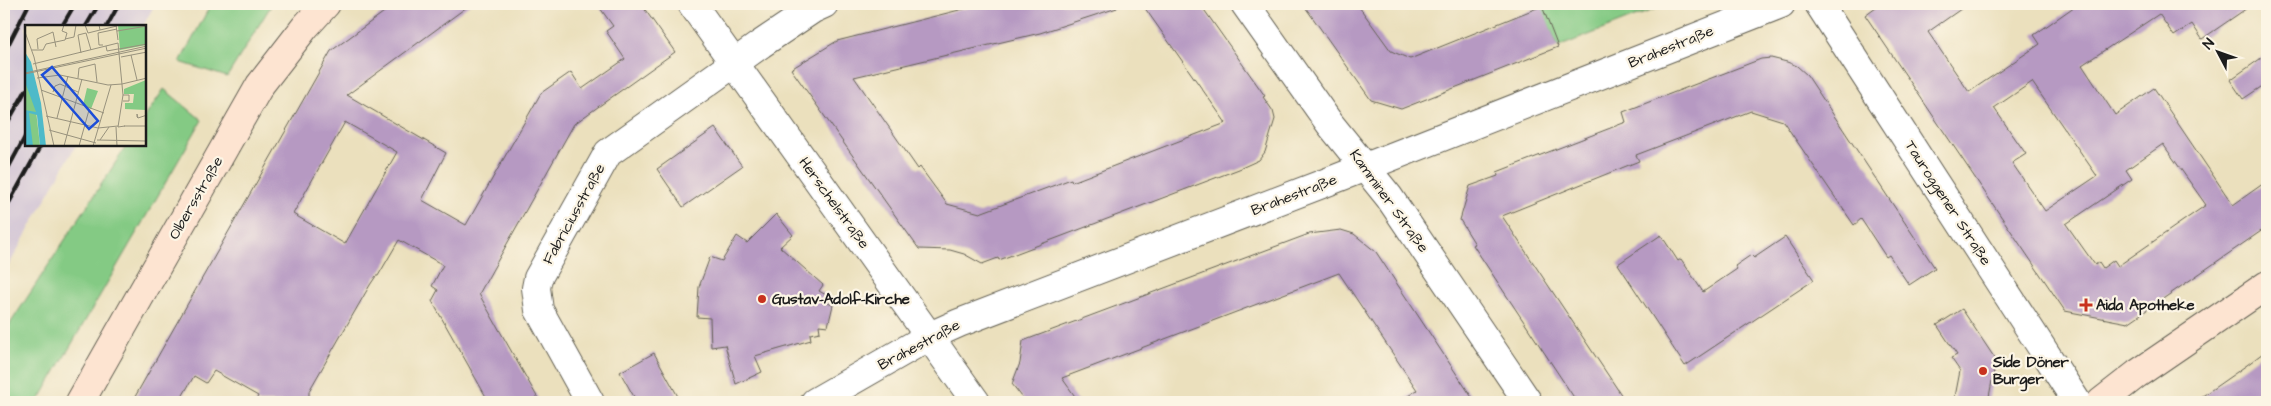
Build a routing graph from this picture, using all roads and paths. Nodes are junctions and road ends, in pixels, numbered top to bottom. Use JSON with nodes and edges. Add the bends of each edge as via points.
{"nodes":[{"id":1,"x":326,"y":4,"type":"edge"},
{"id":2,"x":692,"y":4,"type":"edge"},
{"id":3,"x":824,"y":4,"type":"edge"},
{"id":4,"x":1245,"y":4,"type":"edge"},
{"id":5,"x":1781,"y":4,"type":"edge"},
{"id":6,"x":1819,"y":4,"type":"edge"},
{"id":7,"x":734,"y":63,"type":"junction"},
{"id":8,"x":1366,"y":167,"type":"junction"},
{"id":9,"x":2267,"y":285,"type":"edge"},
{"id":10,"x":930,"y":336,"type":"junction"},
{"id":11,"x":80,"y":402,"type":"edge"},
{"id":12,"x":590,"y":402,"type":"edge"},
{"id":13,"x":816,"y":402,"type":"edge"},
{"id":14,"x":976,"y":402,"type":"edge"},
{"id":15,"x":1528,"y":402,"type":"edge"},
{"id":16,"x":2077,"y":402,"type":"edge"},
{"id":17,"x":2101,"y":402,"type":"edge"}],
"edges":[{"from":1,"to":11,"type":"street","name":"Olbersstraße","via":[[260,85]]},
{"from":2,"to":7,"type":"street","name":"Herschelstraße"},
{"from":3,"to":7,"type":"street","name":"Fabriciusstraße"},
{"from":4,"to":8,"type":"street","name":"Kamminer Straße","via":[[1330,124]]},
{"from":5,"to":8,"type":"street","name":"Brahestraße"},
{"from":6,"to":16,"type":"street","name":"Tauroggener Straße"},
{"from":7,"to":10,"type":"street","name":"Herschelstraße"},
{"from":7,"to":12,"type":"street","name":"Fabriciusstraße","via":[[608,153],[538,278],[539,310]]},
{"from":8,"to":10,"type":"street","name":"Brahestraße"},
{"from":8,"to":15,"type":"street","name":"Kamminer Straße"},
{"from":9,"to":17,"type":"street"},
{"from":10,"to":13,"type":"street","name":"Brahestraße"},
{"from":10,"to":14,"type":"street","name":"Herschelstraße"}]}
